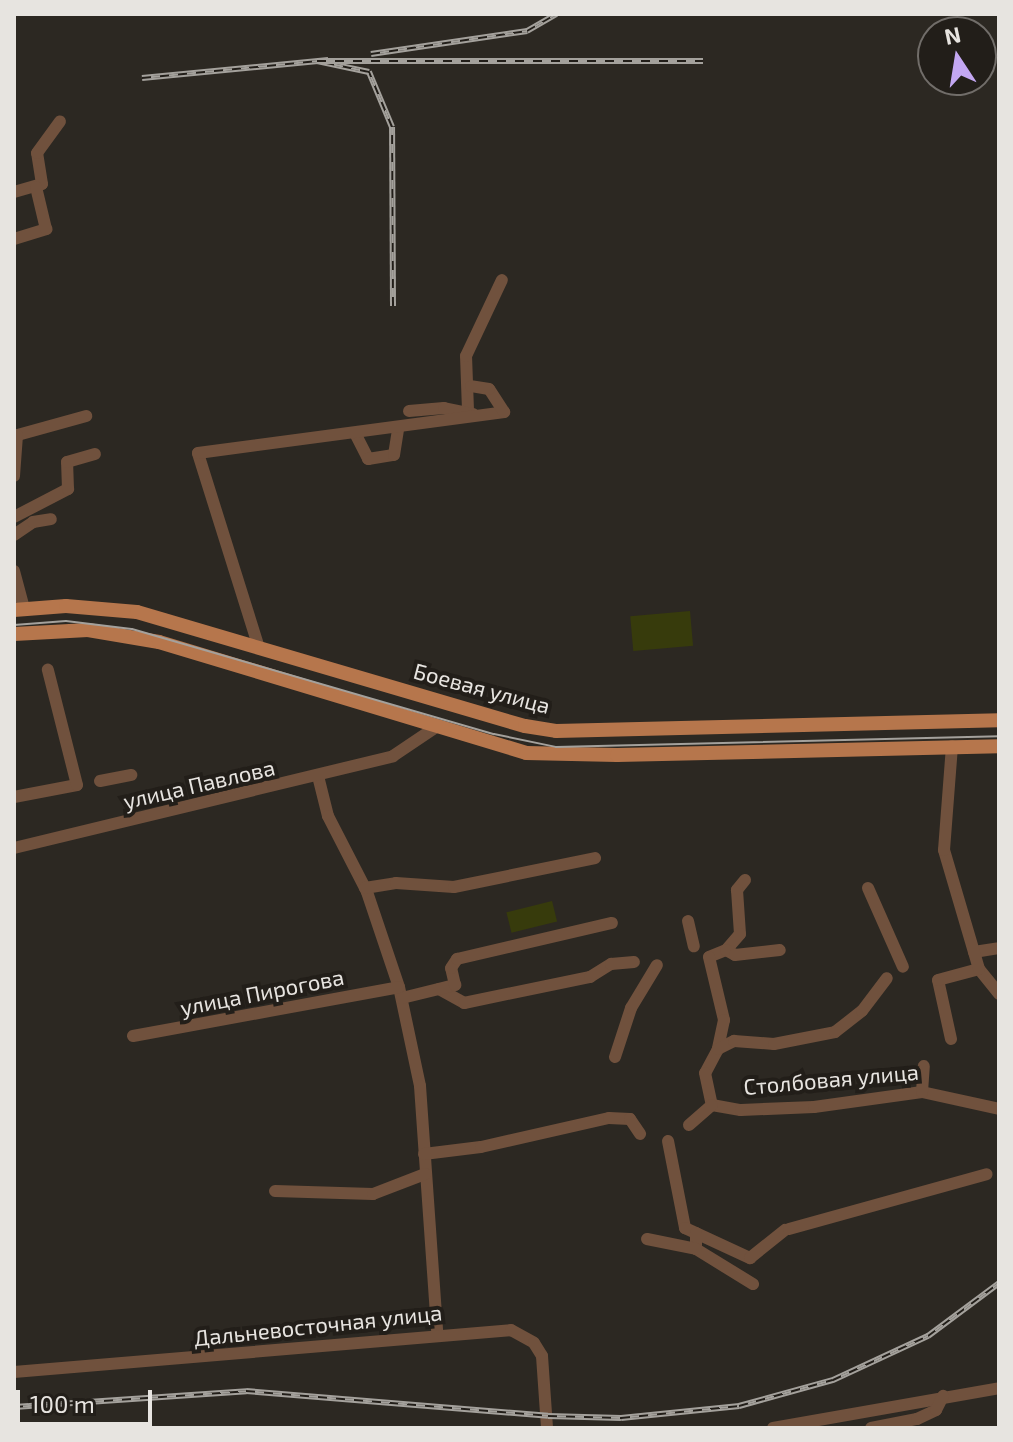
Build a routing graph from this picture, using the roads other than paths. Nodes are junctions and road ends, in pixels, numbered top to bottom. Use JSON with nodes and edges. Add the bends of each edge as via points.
{"nodes":[{"id":1,"x":60,"y":121,"type":"dead end"},
{"id":2,"x":36,"y":187,"type":"junction"},
{"id":3,"x":14,"y":192,"type":"edge"},
{"id":4,"x":14,"y":239,"type":"edge"},
{"id":5,"x":502,"y":280,"type":"dead end"},
{"id":6,"x":471,"y":386,"type":"junction"},
{"id":7,"x":409,"y":411,"type":"dead end"},
{"id":8,"x":474,"y":414,"type":"junction"},
{"id":9,"x":86,"y":416,"type":"dead end"},
{"id":10,"x":398,"y":430,"type":"junction"},
{"id":11,"x":356,"y":435,"type":"junction"},
{"id":12,"x":16,"y":436,"type":"edge"},
{"id":13,"x":95,"y":454,"type":"dead end"},
{"id":14,"x":14,"y":476,"type":"edge"},
{"id":15,"x":14,"y":517,"type":"edge"},
{"id":16,"x":51,"y":519,"type":"dead end"},
{"id":17,"x":14,"y":535,"type":"edge"},
{"id":18,"x":14,"y":571,"type":"edge"},
{"id":19,"x":19,"y":609,"type":"edge"},
{"id":20,"x":14,"y":634,"type":"edge"},
{"id":21,"x":259,"y":648,"type":"junction"},
{"id":22,"x":48,"y":670,"type":"dead end"},
{"id":23,"x":403,"y":717,"type":"junction"},
{"id":24,"x":999,"y":720,"type":"edge"},
{"id":25,"x":952,"y":722,"type":"junction"},
{"id":26,"x":436,"y":727,"type":"junction"},
{"id":27,"x":952,"y":746,"type":"junction"},
{"id":28,"x":999,"y":746,"type":"edge"},
{"id":29,"x":393,"y":756,"type":"junction"},
{"id":30,"x":131,"y":775,"type":"dead end"},
{"id":31,"x":318,"y":776,"type":"junction"},
{"id":32,"x":100,"y":781,"type":"dead end"},
{"id":33,"x":14,"y":797,"type":"edge"},
{"id":34,"x":14,"y":848,"type":"edge"},
{"id":35,"x":595,"y":858,"type":"dead end"},
{"id":36,"x":745,"y":880,"type":"dead end"},
{"id":37,"x":365,"y":888,"type":"junction"},
{"id":38,"x":868,"y":888,"type":"dead end"},
{"id":39,"x":688,"y":921,"type":"dead end"},
{"id":40,"x":612,"y":923,"type":"dead end"},
{"id":41,"x":694,"y":946,"type":"dead end"},
{"id":42,"x":999,"y":948,"type":"edge"},
{"id":43,"x":726,"y":950,"type":"junction"},
{"id":44,"x":780,"y":950,"type":"dead end"},
{"id":45,"x":974,"y":952,"type":"junction"},
{"id":46,"x":634,"y":962,"type":"dead end"},
{"id":47,"x":657,"y":965,"type":"dead end"},
{"id":48,"x":903,"y":967,"type":"dead end"},
{"id":49,"x":979,"y":969,"type":"junction"},
{"id":50,"x":887,"y":978,"type":"dead end"},
{"id":51,"x":439,"y":989,"type":"junction"},
{"id":52,"x":400,"y":993,"type":"junction"},
{"id":53,"x":999,"y":994,"type":"edge"},
{"id":54,"x":133,"y":1036,"type":"dead end"},
{"id":55,"x":951,"y":1039,"type":"dead end"},
{"id":56,"x":718,"y":1049,"type":"junction"},
{"id":57,"x":615,"y":1057,"type":"dead end"},
{"id":58,"x":924,"y":1066,"type":"dead end"},
{"id":59,"x":922,"y":1092,"type":"junction"},
{"id":60,"x":712,"y":1105,"type":"junction"},
{"id":61,"x":999,"y":1109,"type":"edge"},
{"id":62,"x":689,"y":1125,"type":"dead end"},
{"id":63,"x":640,"y":1134,"type":"dead end"},
{"id":64,"x":668,"y":1141,"type":"dead end"},
{"id":65,"x":424,"y":1154,"type":"junction"},
{"id":66,"x":425,"y":1174,"type":"junction"},
{"id":67,"x":987,"y":1174,"type":"dead end"},
{"id":68,"x":275,"y":1191,"type":"dead end"},
{"id":69,"x":696,"y":1233,"type":"junction"},
{"id":70,"x":647,"y":1239,"type":"dead end"},
{"id":71,"x":696,"y":1249,"type":"junction"},
{"id":72,"x":753,"y":1284,"type":"dead end"},
{"id":73,"x":437,"y":1332,"type":"junction"},
{"id":74,"x":14,"y":1372,"type":"edge"},
{"id":75,"x":999,"y":1388,"type":"edge"},
{"id":76,"x":943,"y":1396,"type":"junction"},
{"id":77,"x":547,"y":1428,"type":"edge"},
{"id":78,"x":773,"y":1428,"type":"edge"},
{"id":79,"x":871,"y":1428,"type":"edge"}],
"edges":[{"from":1,"to":2,"type":"street","via":[[37,153],[42,179]]},
{"from":2,"to":3,"type":"street"},
{"from":2,"to":4,"type":"street","via":[[46,229]]},
{"from":5,"to":6,"type":"street","via":[[470,343]]},
{"from":6,"to":8,"type":"street"},
{"from":6,"to":8,"type":"street","via":[[489,389],[504,412]]},
{"from":7,"to":8,"type":"street"},
{"from":8,"to":10,"type":"street"},
{"from":9,"to":12,"type":"street"},
{"from":10,"to":11,"type":"street"},
{"from":10,"to":11,"type":"street","via":[[394,455],[368,459]]},
{"from":11,"to":21,"type":"street","via":[[198,453]]},
{"from":12,"to":14,"type":"street"},
{"from":13,"to":15,"type":"street","via":[[67,462],[68,489]]},
{"from":16,"to":17,"type":"street","via":[[33,522]]},
{"from":18,"to":19,"type":"street"},
{"from":19,"to":21,"type":"main road","name":"Боевая улица","via":[[137,612]]},
{"from":20,"to":23,"type":"main road","via":[[88,630],[159,642]]},
{"from":21,"to":25,"type":"main road","name":"Боевая улица","via":[[556,731]]},
{"from":22,"to":33,"type":"street","via":[[77,785]]},
{"from":23,"to":26,"type":"main road"},
{"from":23,"to":29,"type":"street","via":[[413,735]]},
{"from":24,"to":25,"type":"main road","name":"Боевая улица"},
{"from":25,"to":27,"type":"main road"},
{"from":26,"to":27,"type":"main road","via":[[526,753],[571,755]]},
{"from":26,"to":29,"type":"street","name":"улица Павлова"},
{"from":27,"to":28,"type":"main road"},
{"from":27,"to":45,"type":"street","via":[[944,850]]},
{"from":29,"to":31,"type":"street","name":"улица Павлова"},
{"from":30,"to":32,"type":"street"},
{"from":31,"to":34,"type":"street","name":"улица Павлова"},
{"from":31,"to":37,"type":"street","via":[[328,816]]},
{"from":35,"to":37,"type":"street","via":[[454,887],[396,883]]},
{"from":36,"to":43,"type":"street","name":"Столбовая улица","via":[[737,890],[740,934]]},
{"from":37,"to":52,"type":"street"},
{"from":38,"to":48,"type":"street"},
{"from":39,"to":41,"type":"street"},
{"from":40,"to":51,"type":"street","via":[[457,959],[451,968],[455,985]]},
{"from":42,"to":45,"type":"street"},
{"from":43,"to":44,"type":"street","via":[[735,955]]},
{"from":43,"to":56,"type":"street","name":"Столбовая улица","via":[[709,957],[724,1020]]},
{"from":45,"to":49,"type":"street"},
{"from":46,"to":51,"type":"street","via":[[611,964],[590,977],[464,1003]]},
{"from":47,"to":57,"type":"street","via":[[631,1008]]},
{"from":49,"to":53,"type":"street"},
{"from":49,"to":55,"type":"street","via":[[938,980]]},
{"from":50,"to":56,"type":"street","name":"Столбовая улица","via":[[862,1011],[835,1032],[774,1044],[734,1041]]},
{"from":51,"to":52,"type":"street","name":"улица Пирогова"},
{"from":52,"to":54,"type":"street","name":"улица Пирогова"},
{"from":52,"to":65,"type":"street","via":[[420,1086]]},
{"from":56,"to":60,"type":"street","name":"Столбовая улица","via":[[705,1073]]},
{"from":58,"to":59,"type":"street"},
{"from":59,"to":60,"type":"street","name":"Столбовая улица","via":[[814,1107],[741,1110]]},
{"from":59,"to":61,"type":"street","name":"Столбовая улица"},
{"from":60,"to":62,"type":"street"},
{"from":63,"to":65,"type":"street","via":[[630,1119],[609,1118],[481,1147]]},
{"from":64,"to":69,"type":"street","via":[[685,1228]]},
{"from":65,"to":66,"type":"street"},
{"from":66,"to":68,"type":"street","via":[[373,1194]]},
{"from":66,"to":73,"type":"street"},
{"from":67,"to":69,"type":"street","via":[[787,1230],[750,1258]]},
{"from":69,"to":71,"type":"street"},
{"from":70,"to":71,"type":"street"},
{"from":71,"to":72,"type":"street"},
{"from":73,"to":74,"type":"street","name":"Дальневосточная улица"},
{"from":73,"to":77,"type":"street","name":"Дальневосточная улица","via":[[511,1330],[534,1343],[547,1372]]},
{"from":75,"to":76,"type":"street"},
{"from":76,"to":78,"type":"street"},
{"from":76,"to":79,"type":"street","via":[[936,1410],[926,1415]]}]}
